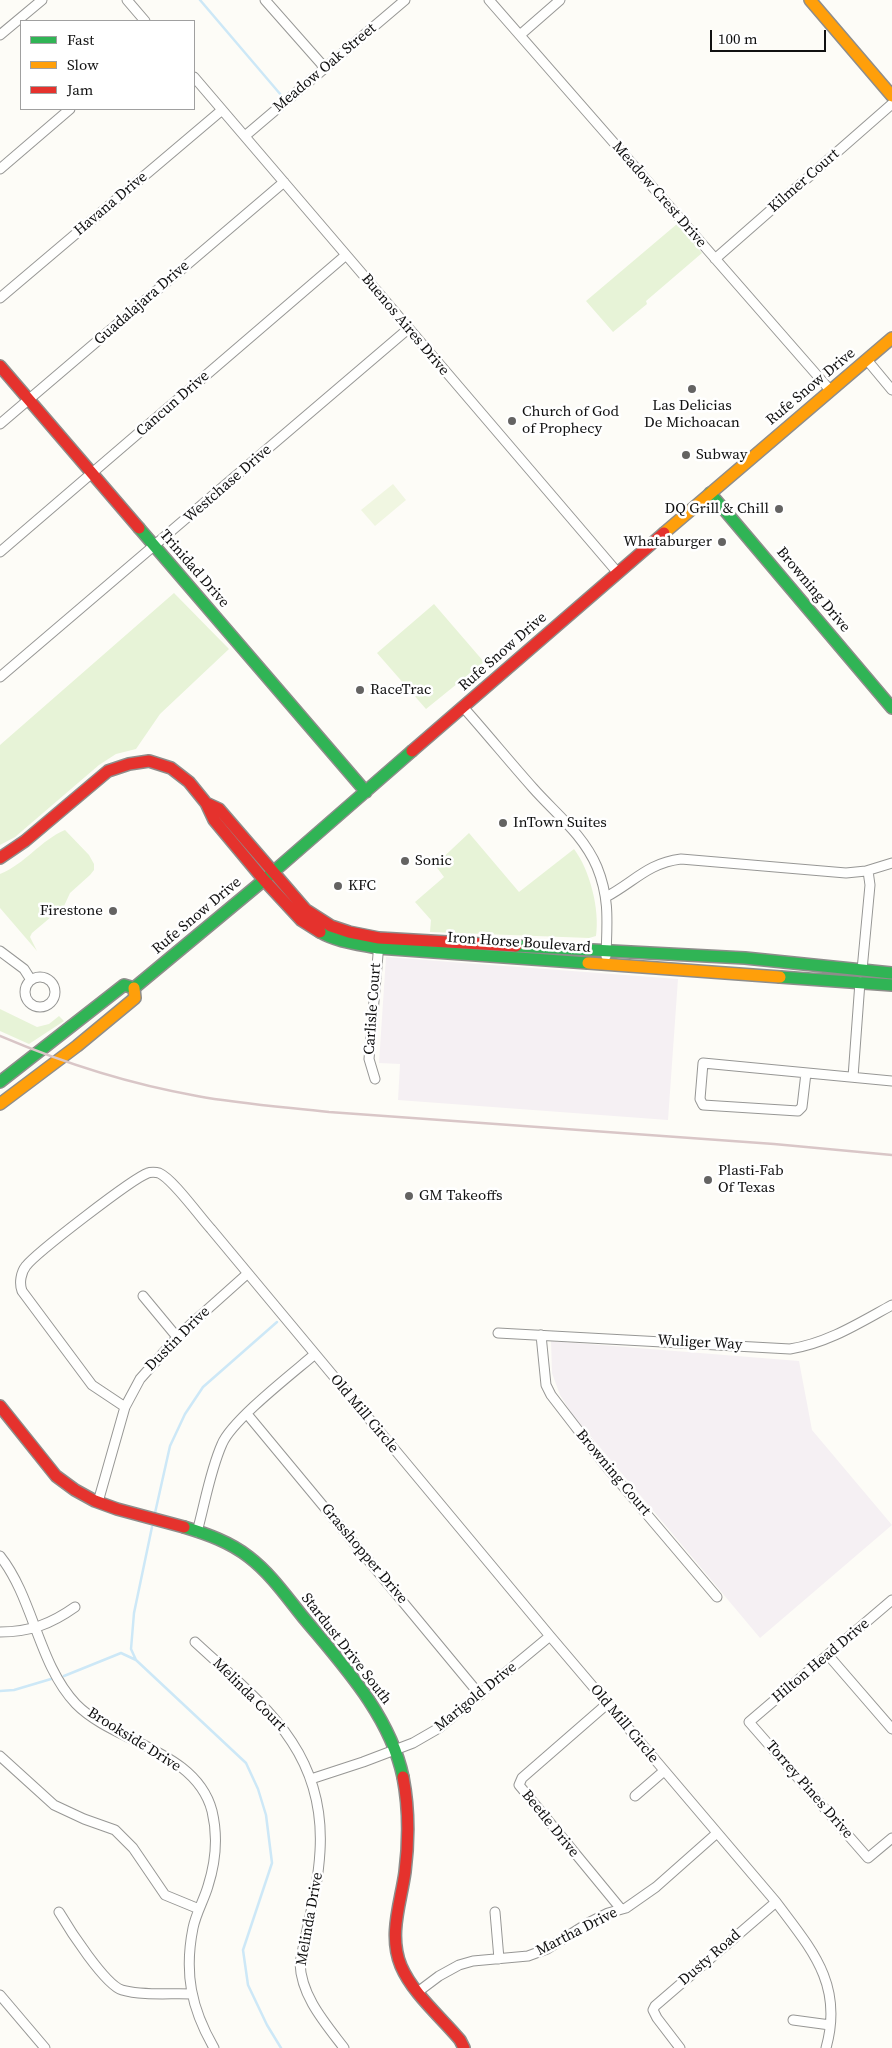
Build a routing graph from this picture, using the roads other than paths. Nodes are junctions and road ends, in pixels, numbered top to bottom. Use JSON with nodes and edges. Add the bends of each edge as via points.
{"nodes":[{"id":1,"x":42,"y":0,"type":"edge"},
{"id":2,"x":127,"y":0,"type":"edge"},
{"id":3,"x":265,"y":0,"type":"edge"},
{"id":4,"x":405,"y":0,"type":"edge"},
{"id":5,"x":489,"y":0,"type":"edge"},
{"id":6,"x":560,"y":0,"type":"edge"},
{"id":7,"x":810,"y":0,"type":"edge"},
{"id":8,"x":144,"y":20,"type":"edge"},
{"id":9,"x":0,"y":35,"type":"edge"},
{"id":10,"x":520,"y":35,"type":"junction"},
{"id":11,"x":325,"y":68,"type":"junction"},
{"id":12,"x":195,"y":78,"type":"edge"},
{"id":13,"x":892,"y":96,"type":"edge"},
{"id":14,"x":892,"y":104,"type":"edge"},
{"id":15,"x":69,"y":110,"type":"edge"},
{"id":16,"x":222,"y":110,"type":"junction"},
{"id":17,"x":245,"y":136,"type":"junction"},
{"id":18,"x":0,"y":169,"type":"edge"},
{"id":19,"x":284,"y":182,"type":"junction"},
{"id":20,"x":346,"y":255,"type":"junction"},
{"id":21,"x":715,"y":259,"type":"junction"},
{"id":22,"x":0,"y":298,"type":"edge"},
{"id":23,"x":408,"y":329,"type":"junction"},
{"id":24,"x":892,"y":338,"type":"edge"},
{"id":25,"x":867,"y":360,"type":"junction"},
{"id":26,"x":0,"y":366,"type":"edge"},
{"id":27,"x":830,"y":390,"type":"junction"},
{"id":28,"x":892,"y":390,"type":"edge"},
{"id":29,"x":29,"y":400,"type":"junction"},
{"id":30,"x":0,"y":424,"type":"edge"},
{"id":31,"x":92,"y":473,"type":"junction"},
{"id":32,"x":710,"y":493,"type":"junction"},
{"id":33,"x":155,"y":547,"type":"junction"},
{"id":34,"x":0,"y":552,"type":"edge"},
{"id":35,"x":618,"y":573,"type":"junction"},
{"id":36,"x":0,"y":677,"type":"edge"},
{"id":37,"x":463,"y":707,"type":"junction"},
{"id":38,"x":892,"y":708,"type":"edge"},
{"id":39,"x":366,"y":792,"type":"junction"},
{"id":40,"x":206,"y":803,"type":"junction"},
{"id":41,"x":0,"y":858,"type":"edge"},
{"id":42,"x":892,"y":864,"type":"edge"},
{"id":43,"x":868,"y":871,"type":"junction"},
{"id":44,"x":273,"y":872,"type":"junction"},
{"id":45,"x":264,"y":880,"type":"junction"},
{"id":46,"x":606,"y":897,"type":"junction"},
{"id":47,"x":378,"y":943,"type":"junction"},
{"id":48,"x":606,"y":950,"type":"junction"},
{"id":49,"x":0,"y":951,"type":"edge"},
{"id":50,"x":606,"y":964,"type":"junction"},
{"id":51,"x":862,"y":970,"type":"junction"},
{"id":52,"x":892,"y":973,"type":"edge"},
{"id":53,"x":31,"y":980,"type":"dead end"},
{"id":54,"x":860,"y":982,"type":"junction"},
{"id":55,"x":892,"y":984,"type":"edge"},
{"id":56,"x":134,"y":988,"type":"junction"},
{"id":57,"x":806,"y":1072,"type":"junction"},
{"id":58,"x":853,"y":1077,"type":"junction"},
{"id":59,"x":375,"y":1078,"type":"dead end"},
{"id":60,"x":892,"y":1081,"type":"edge"},
{"id":61,"x":0,"y":1082,"type":"edge"},
{"id":62,"x":0,"y":1104,"type":"edge"},
{"id":63,"x":248,"y":1274,"type":"junction"},
{"id":64,"x":143,"y":1296,"type":"dead end"},
{"id":65,"x":892,"y":1305,"type":"edge"},
{"id":66,"x":498,"y":1333,"type":"dead end"},
{"id":67,"x":541,"y":1335,"type":"junction"},
{"id":68,"x":177,"y":1337,"type":"junction"},
{"id":69,"x":315,"y":1354,"type":"junction"},
{"id":70,"x":0,"y":1406,"type":"edge"},
{"id":71,"x":125,"y":1408,"type":"junction"},
{"id":72,"x":247,"y":1414,"type":"junction"},
{"id":73,"x":98,"y":1502,"type":"junction"},
{"id":74,"x":197,"y":1532,"type":"junction"},
{"id":75,"x":0,"y":1556,"type":"edge"},
{"id":76,"x":717,"y":1597,"type":"dead end"},
{"id":77,"x":892,"y":1600,"type":"edge"},
{"id":78,"x":75,"y":1607,"type":"dead end"},
{"id":79,"x":36,"y":1628,"type":"junction"},
{"id":80,"x":0,"y":1632,"type":"edge"},
{"id":81,"x":550,"y":1636,"type":"junction"},
{"id":82,"x":195,"y":1642,"type":"dead end"},
{"id":83,"x":828,"y":1655,"type":"junction"},
{"id":84,"x":480,"y":1694,"type":"junction"},
{"id":85,"x":607,"y":1704,"type":"junction"},
{"id":86,"x":749,"y":1722,"type":"joint"},
{"id":87,"x":892,"y":1729,"type":"edge"},
{"id":88,"x":396,"y":1750,"type":"junction"},
{"id":89,"x":0,"y":1756,"type":"edge"},
{"id":90,"x":664,"y":1770,"type":"junction"},
{"id":91,"x":311,"y":1779,"type":"junction"},
{"id":92,"x":634,"y":1796,"type":"dead end"},
{"id":93,"x":717,"y":1833,"type":"junction"},
{"id":94,"x":892,"y":1838,"type":"edge"},
{"id":95,"x":776,"y":1902,"type":"junction"},
{"id":96,"x":198,"y":1909,"type":"junction"},
{"id":97,"x":621,"y":1909,"type":"junction"},
{"id":98,"x":59,"y":1912,"type":"dead end"},
{"id":99,"x":495,"y":1912,"type":"dead end"},
{"id":100,"x":499,"y":1959,"type":"junction"},
{"id":101,"x":419,"y":1991,"type":"junction"},
{"id":102,"x":192,"y":1994,"type":"junction"},
{"id":103,"x":0,"y":1995,"type":"edge"},
{"id":104,"x":793,"y":2020,"type":"dead end"},
{"id":105,"x":830,"y":2025,"type":"junction"},
{"id":106,"x":45,"y":2048,"type":"edge"},
{"id":107,"x":214,"y":2048,"type":"edge"},
{"id":108,"x":344,"y":2048,"type":"edge"},
{"id":109,"x":464,"y":2048,"type":"edge"},
{"id":110,"x":680,"y":2048,"type":"edge"},
{"id":111,"x":826,"y":2048,"type":"edge"}],
"edges":[{"from":1,"to":9,"type":"street"},
{"from":2,"to":8,"type":"street"},
{"from":3,"to":11,"type":"street"},
{"from":4,"to":11,"type":"street","name":"Meadow Oak Street"},
{"from":5,"to":10,"type":"street","name":"Meadow Crest Drive"},
{"from":6,"to":10,"type":"street"},
{"from":7,"to":13,"type":"street"},
{"from":10,"to":21,"type":"street","name":"Meadow Crest Drive"},
{"from":11,"to":17,"type":"street","name":"Meadow Oak Street"},
{"from":12,"to":16,"type":"street","name":"Buenos Aires Drive"},
{"from":14,"to":21,"type":"street","name":"Kilmer Court"},
{"from":15,"to":18,"type":"street"},
{"from":16,"to":17,"type":"street","name":"Buenos Aires Drive"},
{"from":16,"to":22,"type":"street","name":"Havana Drive"},
{"from":17,"to":19,"type":"street","name":"Buenos Aires Drive"},
{"from":19,"to":20,"type":"street","name":"Buenos Aires Drive"},
{"from":19,"to":29,"type":"street","name":"Guadalajara Drive"},
{"from":20,"to":23,"type":"street","name":"Buenos Aires Drive"},
{"from":20,"to":31,"type":"street","name":"Cancun Drive"},
{"from":21,"to":27,"type":"street","name":"Meadow Crest Drive"},
{"from":23,"to":33,"type":"street","name":"Westchase Drive"},
{"from":23,"to":35,"type":"street","name":"Buenos Aires Drive"},
{"from":24,"to":25,"type":"street","name":"Rufe Snow Drive"},
{"from":25,"to":27,"type":"street","name":"Rufe Snow Drive"},
{"from":25,"to":28,"type":"street"},
{"from":26,"to":29,"type":"street","name":"Trinidad Drive"},
{"from":27,"to":32,"type":"street","name":"Rufe Snow Drive"},
{"from":29,"to":30,"type":"street","name":"Guadalajara Drive"},
{"from":29,"to":31,"type":"street","name":"Trinidad Drive"},
{"from":31,"to":33,"type":"street","name":"Trinidad Drive"},
{"from":31,"to":34,"type":"street","name":"Cancun Drive"},
{"from":32,"to":35,"type":"street","name":"Rufe Snow Drive"},
{"from":32,"to":38,"type":"street","name":"Browning Drive"},
{"from":33,"to":36,"type":"street","name":"Westchase Drive"},
{"from":33,"to":39,"type":"street","name":"Trinidad Drive"},
{"from":35,"to":37,"type":"street","name":"Rufe Snow Drive"},
{"from":37,"to":39,"type":"street","name":"Rufe Snow Drive"},
{"from":37,"to":46,"type":"street","via":[[538,794],[581,838],[597,866]]},
{"from":39,"to":44,"type":"street","name":"Rufe Snow Drive"},
{"from":40,"to":41,"type":"street","name":"Iron Horse Boulevard","via":[[189,782],[171,768],[149,761],[129,764],[108,772]]},
{"from":40,"to":44,"type":"street","name":"Iron Horse Boulevard","via":[[219,809]]},
{"from":40,"to":45,"type":"street","name":"Iron Horse Boulevard","via":[[214,820]]},
{"from":42,"to":43,"type":"street"},
{"from":43,"to":46,"type":"street","via":[[846,873],[681,859],[652,866]]},
{"from":43,"to":51,"type":"street","via":[[870,885]]},
{"from":44,"to":45,"type":"street","name":"Rufe Snow Drive"},
{"from":44,"to":47,"type":"street","name":"Iron Horse Boulevard","via":[[316,918]]},
{"from":45,"to":47,"type":"street","name":"Iron Horse Boulevard","via":[[311,927],[335,938]]},
{"from":45,"to":56,"type":"street","name":"Rufe Snow Drive"},
{"from":46,"to":48,"type":"street"},
{"from":47,"to":48,"type":"street","name":"Iron Horse Boulevard"},
{"from":47,"to":50,"type":"street","name":"Iron Horse Boulevard"},
{"from":47,"to":59,"type":"street","name":"Carlisle Court","via":[[369,1059]]},
{"from":48,"to":50,"type":"street"},
{"from":48,"to":51,"type":"street","name":"Iron Horse Boulevard","via":[[745,958]]},
{"from":49,"to":53,"type":"street","via":[[24,969]]},
{"from":50,"to":54,"type":"street","name":"Iron Horse Boulevard"},
{"from":51,"to":52,"type":"street","name":"Iron Horse Boulevard"},
{"from":51,"to":54,"type":"street"},
{"from":54,"to":55,"type":"street","name":"Iron Horse Boulevard"},
{"from":54,"to":58,"type":"street"},
{"from":56,"to":61,"type":"street","name":"Rufe Snow Drive","via":[[124,985]]},
{"from":56,"to":62,"type":"street","name":"Rufe Snow Drive","via":[[135,998]]},
{"from":57,"to":57,"type":"street","via":[[703,1062],[700,1099],[703,1105],[798,1111],[802,1107]]},
{"from":57,"to":58,"type":"street"},
{"from":58,"to":60,"type":"street"},
{"from":63,"to":68,"type":"street","name":"Dustin Drive"},
{"from":63,"to":69,"type":"street","name":"Old Mill Circle"},
{"from":63,"to":71,"type":"street","name":"Old Mill Circle","via":[[174,1186],[159,1173],[149,1172],[114,1195],[26,1266],[21,1287],[33,1306],[92,1385]]},
{"from":64,"to":68,"type":"street"},
{"from":65,"to":67,"type":"street","name":"Wuliger Way","via":[[838,1335],[813,1345],[790,1349]]},
{"from":66,"to":67,"type":"street","name":"Wuliger Way"},
{"from":67,"to":76,"type":"street","name":"Browning Court","via":[[546,1385],[551,1395],[605,1465]]},
{"from":68,"to":71,"type":"street","name":"Dustin Drive","via":[[140,1379]]},
{"from":69,"to":72,"type":"street"},
{"from":69,"to":81,"type":"street","name":"Old Mill Circle"},
{"from":70,"to":73,"type":"street","name":"Stardust Drive South","via":[[66,1486]]},
{"from":71,"to":73,"type":"street","name":"Dustin Drive"},
{"from":72,"to":74,"type":"street","via":[[222,1443]]},
{"from":72,"to":84,"type":"street","name":"Grasshopper Drive"},
{"from":73,"to":74,"type":"street","name":"Stardust Drive South"},
{"from":74,"to":88,"type":"street","name":"Stardust Drive South","via":[[241,1551],[268,1574],[355,1680]]},
{"from":75,"to":79,"type":"street","name":"Brookside Drive"},
{"from":77,"to":83,"type":"street","name":"Hilton Head Drive"},
{"from":78,"to":79,"type":"street"},
{"from":79,"to":80,"type":"street"},
{"from":79,"to":96,"type":"street","name":"Brookside Drive","via":[[54,1671],[76,1704],[92,1717],[156,1751],[190,1776],[206,1797],[215,1824],[216,1856]]},
{"from":81,"to":84,"type":"street","name":"Marigold Drive"},
{"from":81,"to":85,"type":"street","name":"Old Mill Circle"},
{"from":82,"to":91,"type":"street","name":"Melinda Court","via":[[279,1722],[293,1741]]},
{"from":83,"to":86,"type":"street","name":"Hilton Head Drive"},
{"from":83,"to":87,"type":"street"},
{"from":84,"to":88,"type":"street","name":"Marigold Drive","via":[[439,1728]]},
{"from":85,"to":90,"type":"street","name":"Old Mill Circle"},
{"from":85,"to":97,"type":"street","name":"Beetle Drive","via":[[522,1778],[519,1785]]},
{"from":86,"to":94,"type":"street","name":"Torrey Pines Drive","via":[[868,1858]]},
{"from":88,"to":91,"type":"street","name":"Marigold Drive"},
{"from":88,"to":101,"type":"street","name":"Stardust Drive South","via":[[403,1774],[409,1834],[395,1943],[402,1966]]},
{"from":89,"to":96,"type":"street","via":[[54,1805],[115,1830],[133,1848],[164,1895]]},
{"from":90,"to":92,"type":"street"},
{"from":90,"to":93,"type":"street","name":"Old Mill Circle"},
{"from":91,"to":108,"type":"street","name":"Melinda Drive","via":[[317,1806],[320,1850],[300,1963],[301,1973],[320,2016]]},
{"from":93,"to":95,"type":"street","name":"Old Mill Circle"},
{"from":93,"to":97,"type":"street","name":"Martha Drive","via":[[656,1886]]},
{"from":95,"to":105,"type":"street","name":"Old Mill Circle","via":[[808,1944],[823,1972],[830,2001]]},
{"from":95,"to":110,"type":"street","name":"Dusty Road","via":[[655,2006],[653,2010],[657,2018]]},
{"from":96,"to":102,"type":"street","name":"Brookside Drive","via":[[188,1972]]},
{"from":97,"to":100,"type":"street","name":"Martha Drive","via":[[590,1922],[547,1949],[528,1956]]},
{"from":98,"to":102,"type":"street","via":[[97,1966],[118,1988],[134,1992]]},
{"from":99,"to":100,"type":"street"},
{"from":100,"to":101,"type":"street","name":"Martha Drive","via":[[459,1965]]},
{"from":101,"to":109,"type":"street","name":"Stardust Drive South"},
{"from":102,"to":107,"type":"street","name":"Brookside Drive"},
{"from":103,"to":106,"type":"street"},
{"from":104,"to":105,"type":"street"},
{"from":105,"to":111,"type":"street","name":"Old Mill Circle"}]}
